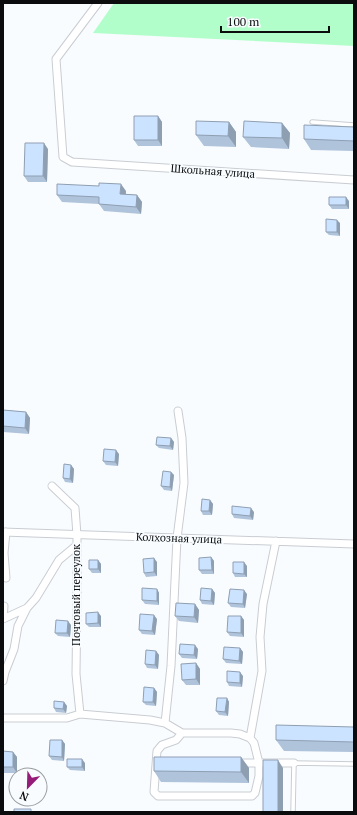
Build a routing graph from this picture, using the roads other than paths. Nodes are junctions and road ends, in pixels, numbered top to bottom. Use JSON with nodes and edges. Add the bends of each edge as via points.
{"nodes":[{"id":1,"x":98,"y":3,"type":"edge"},
{"id":2,"x":312,"y":122,"type":"dead end"},
{"id":3,"x":354,"y":125,"type":"edge"},
{"id":4,"x":354,"y":180,"type":"edge"},
{"id":5,"x":178,"y":410,"type":"dead end"},
{"id":6,"x":52,"y":486,"type":"dead end"},
{"id":7,"x":5,"y":532,"type":"edge"},
{"id":8,"x":77,"y":535,"type":"junction"},
{"id":9,"x":177,"y":538,"type":"junction"},
{"id":10,"x":276,"y":541,"type":"junction"},
{"id":11,"x":354,"y":544,"type":"edge"},
{"id":12,"x":77,"y":545,"type":"junction"},
{"id":13,"x":6,"y":578,"type":"dead end"},
{"id":14,"x":4,"y":606,"type":"dead end"},
{"id":15,"x":27,"y":608,"type":"junction"},
{"id":16,"x":3,"y":681,"type":"edge"},
{"id":17,"x":80,"y":714,"type":"junction"},
{"id":18,"x":3,"y":718,"type":"edge"},
{"id":19,"x":165,"y":723,"type":"junction"},
{"id":20,"x":182,"y":733,"type":"junction"},
{"id":21,"x":250,"y":738,"type":"junction"},
{"id":22,"x":156,"y":762,"type":"junction"},
{"id":23,"x":164,"y":763,"type":"edge"},
{"id":24,"x":227,"y":763,"type":"edge"},
{"id":25,"x":259,"y":763,"type":"junction"},
{"id":26,"x":294,"y":763,"type":"junction"},
{"id":27,"x":354,"y":764,"type":"edge"},
{"id":28,"x":293,"y":812,"type":"edge"}],
"edges":[{"from":1,"to":4,"type":"street","name":"Школьная улица","via":[[56,59],[63,157],[72,162]]},
{"from":2,"to":3,"type":"lane"},
{"from":5,"to":9,"type":"street","via":[[184,483]]},
{"from":6,"to":8,"type":"street","name":"Почтовый переулок","via":[[76,508]]},
{"from":7,"to":8,"type":"street","name":"Колхозная улица"},
{"from":7,"to":13,"type":"street"},
{"from":8,"to":9,"type":"street","name":"Колхозная улица"},
{"from":8,"to":12,"type":"street","name":"Почтовый переулок"},
{"from":9,"to":10,"type":"street","name":"Колхозная улица"},
{"from":9,"to":19,"type":"street","via":[[171,666]]},
{"from":10,"to":11,"type":"street","name":"Колхозная улица"},
{"from":10,"to":21,"type":"street","via":[[263,604],[260,637],[262,670]]},
{"from":12,"to":15,"type":"street","via":[[60,560]]},
{"from":12,"to":17,"type":"street","name":"Почтовый переулок","via":[[76,674]]},
{"from":14,"to":15,"type":"street","via":[[3,619]]},
{"from":15,"to":16,"type":"street","via":[[18,626],[14,649]]},
{"from":17,"to":18,"type":"street","via":[[67,718]]},
{"from":17,"to":19,"type":"street"},
{"from":19,"to":20,"type":"street"},
{"from":20,"to":21,"type":"street","via":[[231,733]]},
{"from":20,"to":22,"type":"street","via":[[176,740],[159,747]]},
{"from":21,"to":25,"type":"street","via":[[254,743]]},
{"from":22,"to":23,"type":"street"},
{"from":22,"to":25,"type":"street","via":[[154,792],[158,796],[252,796],[259,776]]},
{"from":24,"to":25,"type":"street"},
{"from":25,"to":26,"type":"street"},
{"from":26,"to":27,"type":"lane"},
{"from":26,"to":28,"type":"lane"}]}
